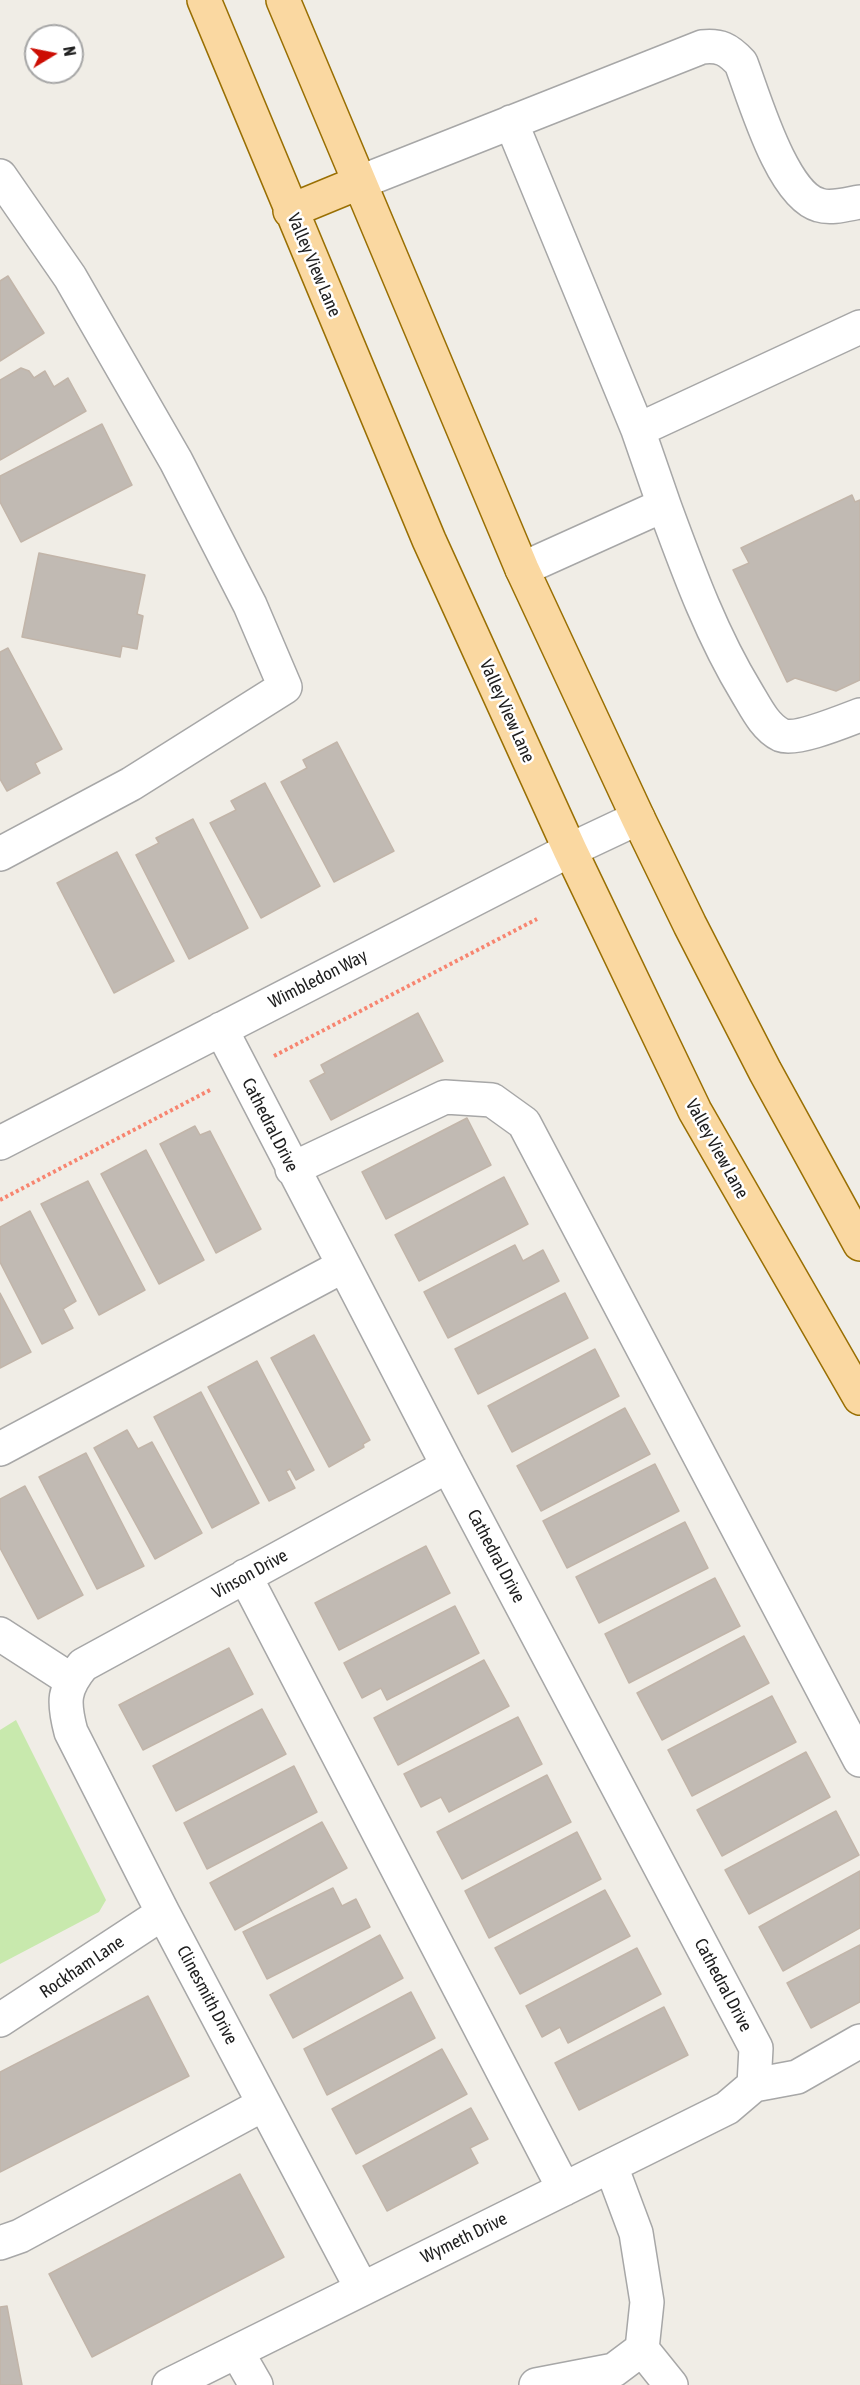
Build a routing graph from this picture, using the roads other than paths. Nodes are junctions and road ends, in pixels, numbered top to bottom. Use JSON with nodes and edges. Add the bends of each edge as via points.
{"nodes":[{"id":1,"x":204,"y":0,"type":"edge"},
{"id":2,"x":283,"y":0,"type":"edge"},
{"id":3,"x":511,"y":122,"type":"junction"},
{"id":4,"x":0,"y":176,"type":"edge"},
{"id":5,"x":358,"y":183,"type":"junction"},
{"id":6,"x":860,"y":202,"type":"edge"},
{"id":7,"x":291,"y":211,"type":"junction"},
{"id":8,"x":860,"y":327,"type":"edge"},
{"id":9,"x":638,"y":430,"type":"junction"},
{"id":10,"x":664,"y":505,"type":"junction"},
{"id":11,"x":522,"y":569,"type":"junction"},
{"id":12,"x":860,"y":715,"type":"edge"},
{"id":13,"x":638,"y":818,"type":"junction"},
{"id":14,"x":570,"y":850,"type":"junction"},
{"id":15,"x":0,"y":855,"type":"edge"},
{"id":16,"x":221,"y":1029,"type":"junction"},
{"id":17,"x":0,"y":1143,"type":"edge"},
{"id":18,"x":292,"y":1169,"type":"junction"},
{"id":19,"x":860,"y":1244,"type":"edge"},
{"id":20,"x":343,"y":1266,"type":"junction"},
{"id":21,"x":860,"y":1398,"type":"edge"},
{"id":22,"x":0,"y":1449,"type":"edge"},
{"id":23,"x":448,"y":1466,"type":"junction"},
{"id":24,"x":245,"y":1576,"type":"junction"},
{"id":25,"x":0,"y":1634,"type":"edge"},
{"id":26,"x":68,"y":1688,"type":"junction"},
{"id":27,"x":860,"y":1760,"type":"edge"},
{"id":28,"x":163,"y":1913,"type":"junction"},
{"id":29,"x":0,"y":2020,"type":"edge"},
{"id":30,"x":860,"y":2042,"type":"edge"},
{"id":31,"x":754,"y":2085,"type":"junction"},
{"id":32,"x":264,"y":2104,"type":"junction"},
{"id":33,"x":611,"y":2166,"type":"junction"},
{"id":34,"x":564,"y":2188,"type":"junction"},
{"id":35,"x":0,"y":2243,"type":"edge"},
{"id":36,"x":362,"y":2289,"type":"junction"},
{"id":37,"x":642,"y":2349,"type":"junction"},
{"id":38,"x":237,"y":2352,"type":"junction"},
{"id":39,"x":169,"y":2385,"type":"edge"},
{"id":40,"x":256,"y":2385,"type":"edge"},
{"id":41,"x":536,"y":2385,"type":"edge"},
{"id":42,"x":671,"y":2385,"type":"edge"}],
"edges":[{"from":1,"to":7,"type":"main road","name":"Valley View Lane"},
{"from":2,"to":5,"type":"main road"},
{"from":3,"to":5,"type":"street"},
{"from":3,"to":6,"type":"street","via":[[702,46],[718,46],[731,51],[741,63],[777,156],[793,185],[818,205]]},
{"from":3,"to":9,"type":"street"},
{"from":4,"to":15,"type":"street","via":[[70,277],[176,461],[250,605],[285,687],[131,784]]},
{"from":5,"to":7,"type":"main road"},
{"from":5,"to":11,"type":"main road"},
{"from":7,"to":14,"type":"main road","name":"Valley View Lane","via":[[429,540]]},
{"from":8,"to":9,"type":"street"},
{"from":9,"to":10,"type":"street"},
{"from":10,"to":11,"type":"street"},
{"from":10,"to":12,"type":"street","via":[[724,656],[771,728],[783,736],[796,736]]},
{"from":11,"to":13,"type":"main road"},
{"from":13,"to":14,"type":"street","name":"Wimbledon Way"},
{"from":13,"to":19,"type":"main road","via":[[760,1061]]},
{"from":14,"to":16,"type":"street","name":"Wimbledon Way"},
{"from":14,"to":21,"type":"main road","name":"Valley View Lane","via":[[695,1111]]},
{"from":16,"to":17,"type":"street","name":"Wimbledon Way"},
{"from":16,"to":18,"type":"street","name":"Cathedral Drive"},
{"from":18,"to":20,"type":"street","name":"Cathedral Drive"},
{"from":18,"to":27,"type":"street","via":[[445,1097],[492,1100],[524,1123]]},
{"from":20,"to":22,"type":"street"},
{"from":20,"to":23,"type":"street","name":"Cathedral Drive"},
{"from":23,"to":24,"type":"street","name":"Vinson Drive"},
{"from":23,"to":31,"type":"street","name":"Cathedral Drive","via":[[756,2048]]},
{"from":24,"to":26,"type":"street","name":"Vinson Drive","via":[[83,1665]]},
{"from":24,"to":34,"type":"street"},
{"from":25,"to":26,"type":"street"},
{"from":26,"to":28,"type":"street","name":"Clinesmith Drive","via":[[65,1712],[71,1732]]},
{"from":28,"to":29,"type":"street","name":"Rockham Lane"},
{"from":28,"to":32,"type":"street","name":"Clinesmith Drive"},
{"from":30,"to":31,"type":"street","via":[[797,2077]]},
{"from":31,"to":33,"type":"street","name":"Wymeth Drive","via":[[727,2108]]},
{"from":32,"to":35,"type":"street","via":[[20,2236]]},
{"from":32,"to":36,"type":"street","name":"Clinesmith Drive"},
{"from":33,"to":34,"type":"street","name":"Wymeth Drive"},
{"from":33,"to":37,"type":"street","via":[[636,2233],[647,2301]]},
{"from":34,"to":36,"type":"street","name":"Wymeth Drive"},
{"from":36,"to":38,"type":"street","name":"Wymeth Drive"},
{"from":37,"to":41,"type":"street","via":[[614,2370]]},
{"from":37,"to":42,"type":"street"},
{"from":38,"to":39,"type":"street","name":"Wymeth Drive"},
{"from":38,"to":40,"type":"street"}]}
